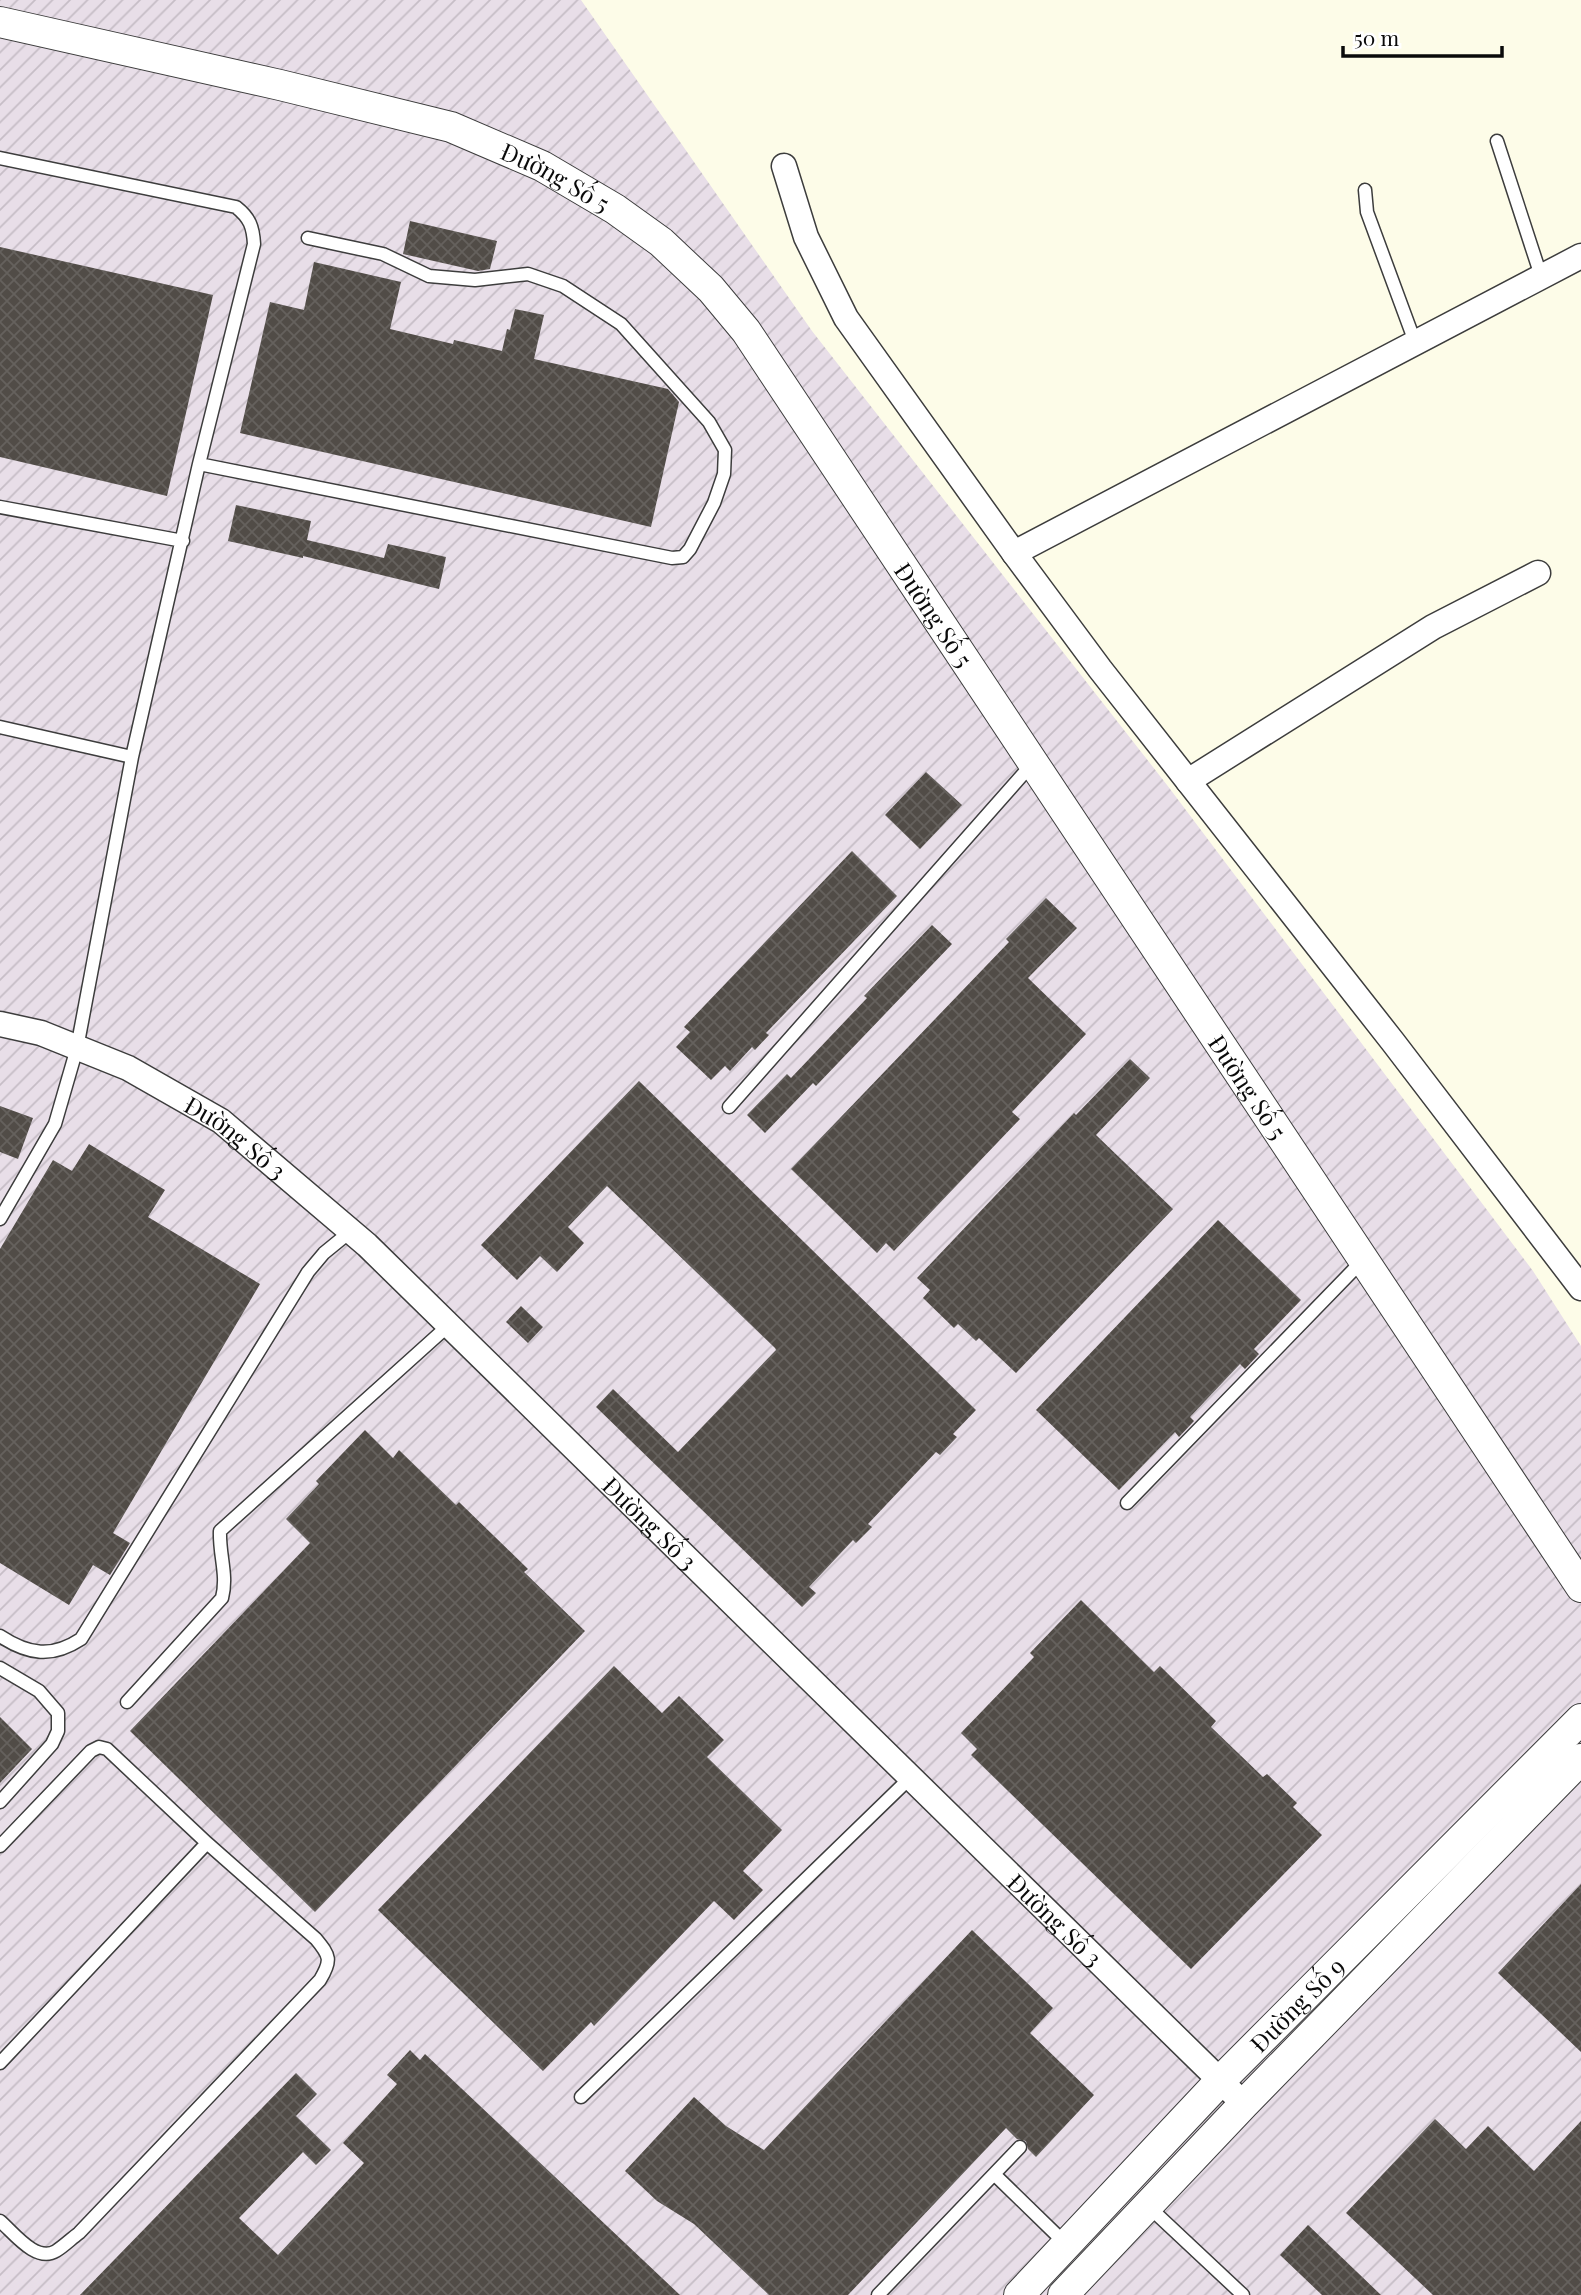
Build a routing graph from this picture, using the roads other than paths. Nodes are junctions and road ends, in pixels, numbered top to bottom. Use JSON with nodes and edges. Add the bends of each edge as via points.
{"nodes":[{"id":1,"x":0,"y":22,"type":"edge"},
{"id":2,"x":1497,"y":141,"type":"dead end"},
{"id":3,"x":0,"y":158,"type":"edge"},
{"id":4,"x":784,"y":166,"type":"dead end"},
{"id":5,"x":1366,"y":190,"type":"dead end"},
{"id":6,"x":308,"y":238,"type":"dead end"},
{"id":7,"x":1581,"y":256,"type":"edge"},
{"id":8,"x":1542,"y":276,"type":"junction"},
{"id":9,"x":1415,"y":342,"type":"junction"},
{"id":10,"x":199,"y":464,"type":"junction"},
{"id":11,"x":0,"y":507,"type":"edge"},
{"id":12,"x":183,"y":541,"type":"junction"},
{"id":13,"x":1014,"y":553,"type":"junction"},
{"id":14,"x":1538,"y":573,"type":"dead end"},
{"id":15,"x":0,"y":727,"type":"edge"},
{"id":16,"x":132,"y":757,"type":"junction"},
{"id":17,"x":1032,"y":764,"type":"junction"},
{"id":18,"x":1188,"y":781,"type":"junction"},
{"id":19,"x":0,"y":1024,"type":"edge"},
{"id":20,"x":77,"y":1048,"type":"junction"},
{"id":21,"x":729,"y":1107,"type":"dead end"},
{"id":22,"x":0,"y":1219,"type":"edge"},
{"id":23,"x":351,"y":1231,"type":"junction"},
{"id":24,"x":1364,"y":1259,"type":"junction"},
{"id":25,"x":1581,"y":1288,"type":"edge"},
{"id":26,"x":449,"y":1325,"type":"junction"},
{"id":27,"x":1127,"y":1503,"type":"dead end"},
{"id":28,"x":1581,"y":1587,"type":"edge"},
{"id":29,"x":0,"y":1636,"type":"edge"},
{"id":30,"x":0,"y":1668,"type":"edge"},
{"id":31,"x":127,"y":1702,"type":"dead end"},
{"id":32,"x":1581,"y":1718,"type":"edge"},
{"id":33,"x":1581,"y":1759,"type":"edge"},
{"id":34,"x":911,"y":1777,"type":"junction"},
{"id":35,"x":0,"y":1802,"type":"edge"},
{"id":36,"x":207,"y":1843,"type":"junction"},
{"id":37,"x":0,"y":1846,"type":"edge"},
{"id":38,"x":0,"y":2063,"type":"edge"},
{"id":39,"x":1221,"y":2080,"type":"junction"},
{"id":40,"x":581,"y":2097,"type":"dead end"},
{"id":41,"x":1244,"y":2104,"type":"junction"},
{"id":42,"x":1020,"y":2147,"type":"dead end"},
{"id":43,"x":994,"y":2174,"type":"junction"},
{"id":44,"x":1148,"y":2206,"type":"junction"},
{"id":45,"x":0,"y":2221,"type":"edge"},
{"id":46,"x":1067,"y":2245,"type":"junction"},
{"id":47,"x":878,"y":2295,"type":"edge"},
{"id":48,"x":1019,"y":2295,"type":"edge"},
{"id":49,"x":1063,"y":2295,"type":"edge"},
{"id":50,"x":1243,"y":2295,"type":"edge"}],
"edges":[{"from":1,"to":17,"type":"street","name":"Đường Số 5","via":[[451,127],[542,166],[661,242],[711,289],[746,331]]},
{"from":2,"to":8,"type":"lane"},
{"from":3,"to":10,"type":"lane","via":[[224,204],[247,215],[254,244]]},
{"from":4,"to":13,"type":"street","via":[[806,237],[846,318]]},
{"from":5,"to":9,"type":"lane","via":[[1367,212]]},
{"from":6,"to":10,"type":"lane","via":[[383,254],[429,276],[475,280],[528,274],[563,286],[621,324],[709,422],[725,450],[724,474],[714,503],[690,549],[683,557],[672,558]]},
{"from":7,"to":8,"type":"street"},
{"from":8,"to":9,"type":"street"},
{"from":9,"to":13,"type":"street"},
{"from":10,"to":12,"type":"lane"},
{"from":11,"to":12,"type":"lane"},
{"from":12,"to":16,"type":"lane"},
{"from":13,"to":18,"type":"street"},
{"from":14,"to":18,"type":"street","via":[[1413,639]]},
{"from":15,"to":16,"type":"lane"},
{"from":16,"to":20,"type":"lane"},
{"from":17,"to":21,"type":"lane"},
{"from":17,"to":24,"type":"street","name":"Đường Số 5"},
{"from":18,"to":25,"type":"street"},
{"from":19,"to":20,"type":"street","name":"Đường Số 3","via":[[41,1033]]},
{"from":20,"to":22,"type":"lane","via":[[55,1124]]},
{"from":20,"to":23,"type":"street","name":"Đường Số 3","via":[[128,1068],[222,1121]]},
{"from":23,"to":26,"type":"street","name":"Đường Số 3"},
{"from":23,"to":29,"type":"lane","via":[[308,1272],[80,1639],[50,1652],[30,1650]]},
{"from":24,"to":27,"type":"lane"},
{"from":24,"to":28,"type":"street","name":"Đường Số 5"},
{"from":26,"to":31,"type":"lane","via":[[220,1531],[226,1583],[222,1598]]},
{"from":26,"to":34,"type":"street","name":"Đường Số 3"},
{"from":30,"to":35,"type":"lane","via":[[39,1691],[58,1713],[58,1731],[52,1744]]},
{"from":32,"to":39,"type":"street","name":"Đường Số 9"},
{"from":33,"to":41,"type":"street","name":"Đường Số 9"},
{"from":34,"to":39,"type":"street","name":"Đường Số 3"},
{"from":34,"to":40,"type":"lane"},
{"from":36,"to":37,"type":"lane","via":[[107,1749],[99,1748],[90,1751]]},
{"from":36,"to":38,"type":"lane"},
{"from":36,"to":45,"type":"lane","via":[[316,1938],[329,1955],[328,1967],[108,2203],[55,2252],[35,2252]]},
{"from":39,"to":41,"type":"street","name":"Đường Số 3"},
{"from":39,"to":46,"type":"street","name":"Đường Số 9"},
{"from":41,"to":44,"type":"street","name":"Đường Số 9"},
{"from":42,"to":43,"type":"lane"},
{"from":43,"to":46,"type":"lane"},
{"from":43,"to":47,"type":"lane"},
{"from":44,"to":49,"type":"street","name":"Đường Số 9"},
{"from":44,"to":50,"type":"lane"},
{"from":46,"to":48,"type":"street","name":"Đường Số 9"}]}
